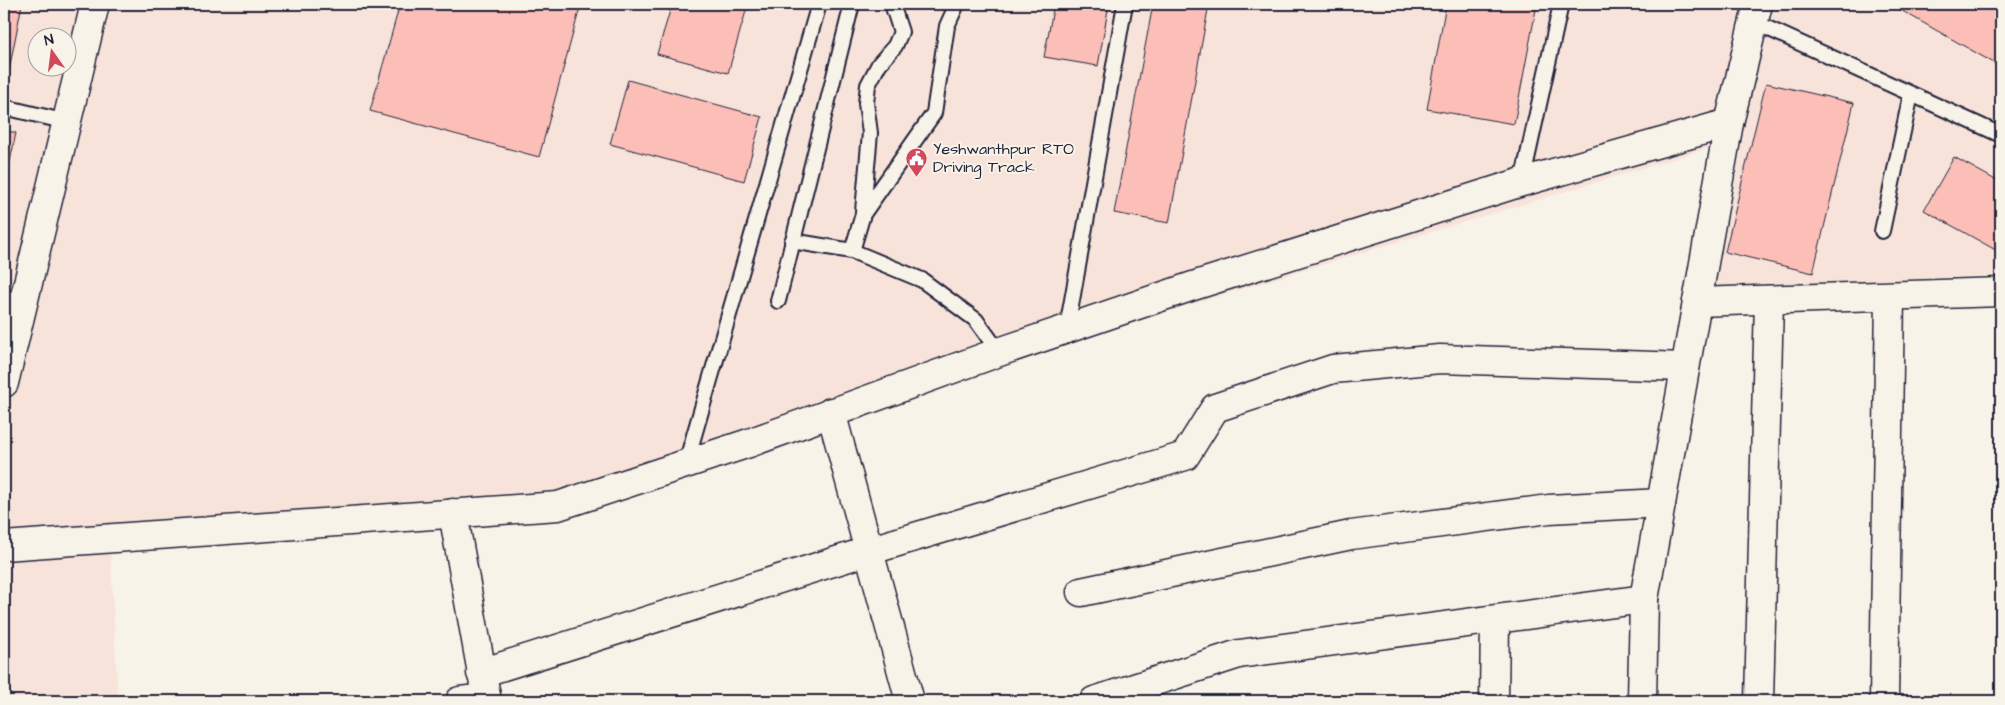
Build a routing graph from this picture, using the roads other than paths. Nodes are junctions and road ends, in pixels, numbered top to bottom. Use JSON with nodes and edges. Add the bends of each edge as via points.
{"nodes":[{"id":1,"x":95,"y":4,"type":"edge"},
{"id":2,"x":819,"y":4,"type":"edge"},
{"id":3,"x":852,"y":4,"type":"edge"},
{"id":4,"x":892,"y":4,"type":"edge"},
{"id":5,"x":1125,"y":4,"type":"edge"},
{"id":6,"x":1561,"y":4,"type":"edge"},
{"id":7,"x":954,"y":5,"type":"edge"},
{"id":8,"x":1756,"y":13,"type":"edge"},
{"id":9,"x":1911,"y":94,"type":"junction"},
{"id":10,"x":4,"y":107,"type":"edge"},
{"id":11,"x":67,"y":122,"type":"junction"},
{"id":12,"x":1729,"y":123,"type":"junction"},
{"id":13,"x":2001,"y":135,"type":"edge"},
{"id":14,"x":1522,"y":182,"type":"junction"},
{"id":15,"x":863,"y":214,"type":"junction"},
{"id":16,"x":1882,"y":231,"type":"dead end"},
{"id":17,"x":792,"y":241,"type":"junction"},
{"id":18,"x":852,"y":251,"type":"junction"},
{"id":19,"x":2001,"y":292,"type":"edge"},
{"id":20,"x":1890,"y":297,"type":"junction"},
{"id":21,"x":14,"y":300,"type":"edge"},
{"id":22,"x":1770,"y":300,"type":"junction"},
{"id":23,"x":778,"y":301,"type":"dead end"},
{"id":24,"x":1697,"y":302,"type":"junction"},
{"id":25,"x":1067,"y":328,"type":"junction"},
{"id":26,"x":999,"y":352,"type":"junction"},
{"id":27,"x":1685,"y":367,"type":"junction"},
{"id":28,"x":4,"y":383,"type":"edge"},
{"id":29,"x":831,"y":412,"type":"junction"},
{"id":30,"x":686,"y":463,"type":"junction"},
{"id":31,"x":1661,"y":502,"type":"junction"},
{"id":32,"x":453,"y":513,"type":"junction"},
{"id":33,"x":4,"y":546,"type":"edge"},
{"id":34,"x":868,"y":551,"type":"junction"},
{"id":35,"x":1081,"y":592,"type":"dead end"},
{"id":36,"x":1644,"y":599,"type":"junction"},
{"id":37,"x":1495,"y":620,"type":"junction"},
{"id":38,"x":478,"y":693,"type":"edge"},
{"id":39,"x":910,"y":701,"type":"edge"},
{"id":40,"x":1094,"y":701,"type":"edge"},
{"id":41,"x":1494,"y":701,"type":"edge"},
{"id":42,"x":1642,"y":701,"type":"edge"},
{"id":43,"x":1759,"y":701,"type":"edge"},
{"id":44,"x":1884,"y":701,"type":"edge"}],
"edges":[{"from":1,"to":11,"type":"street"},
{"from":2,"to":30,"type":"lane"},
{"from":3,"to":17,"type":"lane"},
{"from":4,"to":15,"type":"lane","via":[[901,32],[868,85],[866,103],[870,140]]},
{"from":5,"to":25,"type":"lane"},
{"from":6,"to":14,"type":"lane"},
{"from":7,"to":15,"type":"lane","via":[[947,26],[934,112]]},
{"from":8,"to":9,"type":"lane"},
{"from":8,"to":12,"type":"street"},
{"from":9,"to":13,"type":"lane"},
{"from":9,"to":16,"type":"lane"},
{"from":10,"to":11,"type":"lane"},
{"from":11,"to":21,"type":"street"},
{"from":12,"to":14,"type":"street"},
{"from":12,"to":24,"type":"street"},
{"from":14,"to":25,"type":"street"},
{"from":15,"to":18,"type":"lane"},
{"from":17,"to":18,"type":"lane"},
{"from":17,"to":23,"type":"lane"},
{"from":18,"to":26,"type":"lane","via":[[922,280],[976,320]]},
{"from":19,"to":20,"type":"street"},
{"from":20,"to":22,"type":"street"},
{"from":20,"to":44,"type":"street"},
{"from":21,"to":28,"type":"street"},
{"from":22,"to":24,"type":"street"},
{"from":22,"to":43,"type":"street"},
{"from":24,"to":27,"type":"street"},
{"from":25,"to":26,"type":"street"},
{"from":26,"to":29,"type":"street"},
{"from":27,"to":31,"type":"street"},
{"from":27,"to":34,"type":"street","via":[[1440,359],[1333,369],[1215,408],[1185,456]]},
{"from":29,"to":30,"type":"street"},
{"from":29,"to":34,"type":"street"},
{"from":30,"to":32,"type":"street","via":[[558,506]]},
{"from":31,"to":35,"type":"street","via":[[1549,509],[1351,535]]},
{"from":31,"to":36,"type":"street"},
{"from":32,"to":33,"type":"street"},
{"from":32,"to":38,"type":"street"},
{"from":34,"to":38,"type":"street"},
{"from":34,"to":39,"type":"street"},
{"from":36,"to":37,"type":"street"},
{"from":36,"to":42,"type":"street"},
{"from":37,"to":40,"type":"street","via":[[1239,654]]},
{"from":37,"to":41,"type":"street"}]}
